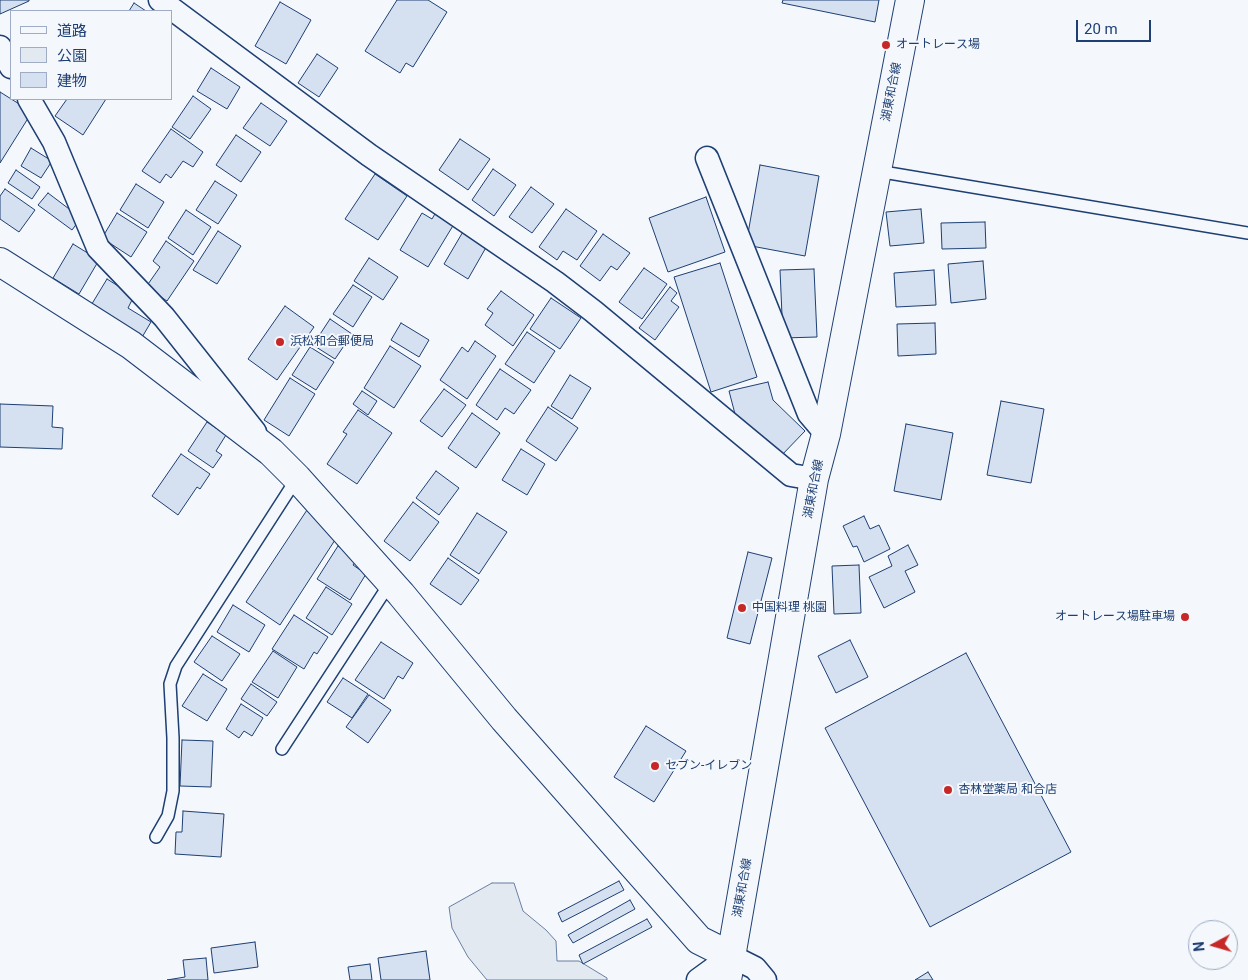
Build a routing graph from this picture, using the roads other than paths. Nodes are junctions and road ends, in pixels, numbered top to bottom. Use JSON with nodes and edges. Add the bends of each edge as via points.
{"nodes":[{"id":1,"x":160,"y":0,"type":"edge"},
{"id":2,"x":910,"y":0,"type":"edge"},
{"id":3,"x":0,"y":47,"type":"edge"},
{"id":4,"x":10,"y":65,"type":"edge"},
{"id":5,"x":30,"y":100,"type":"edge"},
{"id":6,"x":707,"y":158,"type":"dead end"},
{"id":7,"x":877,"y":171,"type":"junction"},
{"id":8,"x":1248,"y":233,"type":"edge"},
{"id":9,"x":0,"y":262,"type":"edge"},
{"id":10,"x":826,"y":434,"type":"junction"},
{"id":11,"x":271,"y":452,"type":"junction"},
{"id":12,"x":297,"y":478,"type":"junction"},
{"id":13,"x":814,"y":479,"type":"junction"},
{"id":14,"x":390,"y":582,"type":"junction"},
{"id":15,"x":282,"y":749,"type":"dead end"},
{"id":16,"x":156,"y":837,"type":"dead end"},
{"id":17,"x":729,"y":968,"type":"edge"},
{"id":18,"x":698,"y":980,"type":"edge"},
{"id":19,"x":765,"y":980,"type":"edge"}],
"edges":[{"from":1,"to":13,"type":"street","via":[[370,155],[555,282],[791,475]]},
{"from":2,"to":7,"type":"street","name":"湖東和合線"},
{"from":3,"to":4,"type":"street"},
{"from":5,"to":11,"type":"street","via":[[54,142],[98,248],[164,317]]},
{"from":6,"to":10,"type":"street","via":[[809,414]]},
{"from":7,"to":8,"type":"lane"},
{"from":7,"to":10,"type":"street","name":"湖東和合線"},
{"from":9,"to":11,"type":"street","via":[[131,345]]},
{"from":10,"to":13,"type":"street","name":"湖東和合線"},
{"from":11,"to":12,"type":"street"},
{"from":12,"to":14,"type":"street"},
{"from":12,"to":16,"type":"lane","via":[[176,666],[170,684],[173,791],[168,816]]},
{"from":13,"to":17,"type":"street","name":"湖東和合線"},
{"from":14,"to":15,"type":"lane"},
{"from":14,"to":17,"type":"street","via":[[504,719],[698,940]]},
{"from":17,"to":18,"type":"street"},
{"from":17,"to":19,"type":"street","via":[[755,968]]}]}
